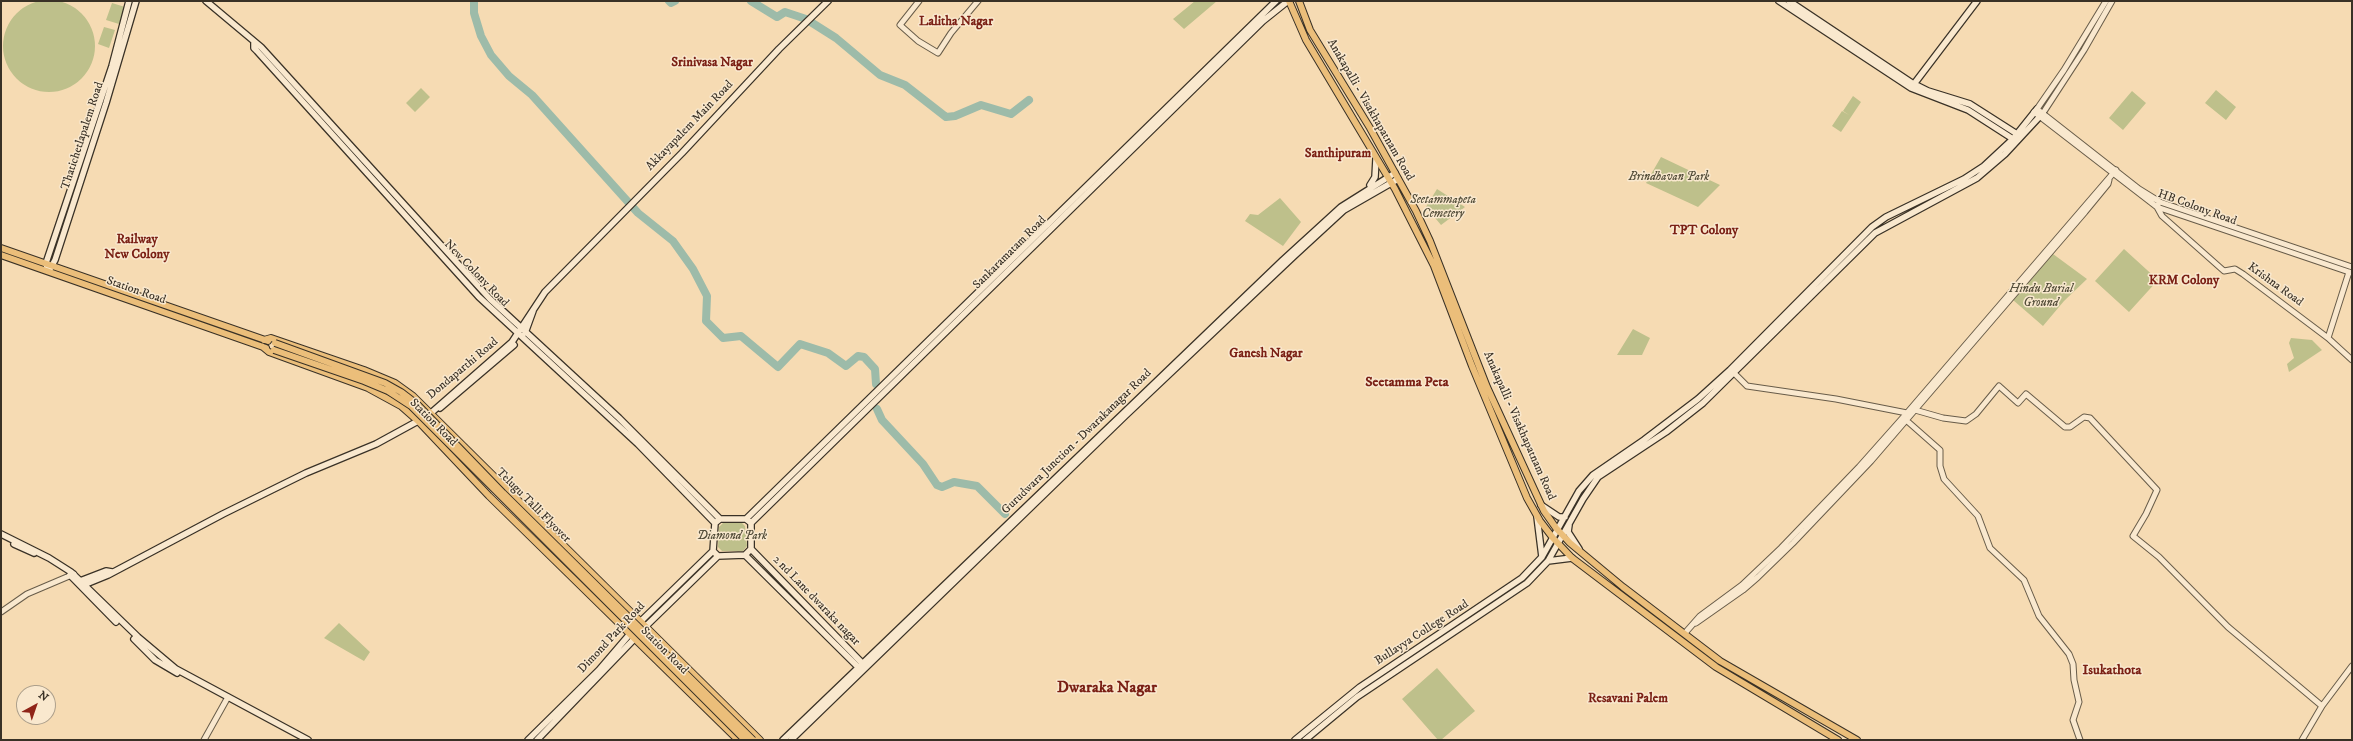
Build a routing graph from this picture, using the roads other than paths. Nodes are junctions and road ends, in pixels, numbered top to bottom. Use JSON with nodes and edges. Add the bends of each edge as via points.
{"nodes":[{"id":1,"x":206,"y":1,"type":"edge"},
{"id":2,"x":828,"y":1,"type":"edge"},
{"id":3,"x":919,"y":1,"type":"edge"},
{"id":4,"x":978,"y":1,"type":"edge"},
{"id":5,"x":1276,"y":1,"type":"edge"},
{"id":6,"x":1289,"y":1,"type":"edge"},
{"id":7,"x":1299,"y":1,"type":"edge"},
{"id":8,"x":1780,"y":1,"type":"edge"},
{"id":9,"x":1788,"y":1,"type":"edge"},
{"id":10,"x":1977,"y":1,"type":"edge"},
{"id":11,"x":2106,"y":1,"type":"edge"},
{"id":12,"x":2112,"y":1,"type":"edge"},
{"id":13,"x":133,"y":2,"type":"edge"},
{"id":14,"x":1913,"y":86,"type":"junction"},
{"id":15,"x":2036,"y":110,"type":"junction"},
{"id":16,"x":2041,"y":115,"type":"junction"},
{"id":17,"x":2015,"y":136,"type":"junction"},
{"id":18,"x":1376,"y":159,"type":"junction"},
{"id":19,"x":2114,"y":172,"type":"junction"},
{"id":20,"x":1395,"y":173,"type":"junction"},
{"id":21,"x":1387,"y":176,"type":"junction"},
{"id":22,"x":1398,"y":179,"type":"junction"},
{"id":23,"x":2108,"y":180,"type":"junction"},
{"id":24,"x":1391,"y":183,"type":"junction"},
{"id":25,"x":1366,"y":190,"type":"junction"},
{"id":26,"x":2158,"y":205,"type":"junction"},
{"id":27,"x":1,"y":248,"type":"edge"},
{"id":28,"x":1,"y":255,"type":"edge"},
{"id":29,"x":46,"y":263,"type":"junction"},
{"id":30,"x":53,"y":266,"type":"junction"},
{"id":31,"x":2351,"y":271,"type":"edge"},
{"id":32,"x":48,"y":272,"type":"junction"},
{"id":33,"x":534,"y":311,"type":"joint"},
{"id":34,"x":523,"y":331,"type":"junction"},
{"id":35,"x":2328,"y":338,"type":"junction"},
{"id":36,"x":264,"y":340,"type":"junction"},
{"id":37,"x":263,"y":347,"type":"junction"},
{"id":38,"x":2352,"y":360,"type":"edge"},
{"id":39,"x":1734,"y":373,"type":"junction"},
{"id":40,"x":1915,"y":410,"type":"junction"},
{"id":41,"x":431,"y":413,"type":"junction"},
{"id":42,"x":1907,"y":413,"type":"junction"},
{"id":43,"x":1906,"y":420,"type":"junction"},
{"id":44,"x":418,"y":421,"type":"junction"},
{"id":45,"x":1542,"y":505,"type":"junction"},
{"id":46,"x":1537,"y":516,"type":"junction"},
{"id":47,"x":1565,"y":517,"type":"junction"},
{"id":48,"x":746,"y":519,"type":"junction"},
{"id":49,"x":717,"y":521,"type":"junction"},
{"id":50,"x":751,"y":523,"type":"junction"},
{"id":51,"x":1569,"y":523,"type":"junction"},
{"id":52,"x":1557,"y":530,"type":"junction"},
{"id":53,"x":1,"y":534,"type":"edge"},
{"id":54,"x":1562,"y":535,"type":"junction"},
{"id":55,"x":1,"y":538,"type":"edge"},
{"id":56,"x":1553,"y":538,"type":"junction"},
{"id":57,"x":1558,"y":543,"type":"junction"},
{"id":58,"x":750,"y":549,"type":"junction"},
{"id":59,"x":713,"y":551,"type":"junction"},
{"id":60,"x":1581,"y":552,"type":"junction"},
{"id":61,"x":745,"y":555,"type":"junction"},
{"id":62,"x":718,"y":556,"type":"junction"},
{"id":63,"x":1542,"y":557,"type":"junction"},
{"id":64,"x":1572,"y":558,"type":"junction"},
{"id":65,"x":1548,"y":560,"type":"junction"},
{"id":66,"x":71,"y":574,"type":"junction"},
{"id":67,"x":81,"y":583,"type":"junction"},
{"id":68,"x":1,"y":612,"type":"edge"},
{"id":69,"x":643,"y":624,"type":"junction"},
{"id":70,"x":1694,"y":624,"type":"junction"},
{"id":71,"x":1686,"y":633,"type":"junction"},
{"id":72,"x":634,"y":636,"type":"junction"},
{"id":73,"x":2352,"y":666,"type":"edge"},
{"id":74,"x":862,"y":667,"type":"junction"},
{"id":75,"x":227,"y":699,"type":"junction"},
{"id":76,"x":2322,"y":706,"type":"junction"},
{"id":77,"x":204,"y":740,"type":"edge"},
{"id":78,"x":302,"y":740,"type":"edge"},
{"id":79,"x":308,"y":740,"type":"edge"},
{"id":80,"x":528,"y":740,"type":"edge"},
{"id":81,"x":536,"y":740,"type":"edge"},
{"id":82,"x":738,"y":740,"type":"edge"},
{"id":83,"x":745,"y":740,"type":"edge"},
{"id":84,"x":753,"y":740,"type":"edge"},
{"id":85,"x":760,"y":740,"type":"edge"},
{"id":86,"x":784,"y":740,"type":"edge"},
{"id":87,"x":791,"y":740,"type":"edge"},
{"id":88,"x":1295,"y":740,"type":"edge"},
{"id":89,"x":1305,"y":740,"type":"edge"},
{"id":90,"x":1838,"y":740,"type":"edge"},
{"id":91,"x":1857,"y":740,"type":"edge"},
{"id":92,"x":2080,"y":740,"type":"edge"},
{"id":93,"x":2302,"y":740,"type":"edge"}],
"edges":[{"from":1,"to":34,"type":"main road","name":"New Colony Road","via":[[261,47],[474,284]]},
{"from":2,"to":33,"type":"main road","name":"Akkayapalem Main Road","via":[[545,292]]},
{"from":3,"to":4,"type":"street","via":[[900,25],[918,41],[938,53]]},
{"from":5,"to":48,"type":"main road","name":"Sankaramatam Road"},
{"from":6,"to":18,"type":"main road","name":"Anakapalli - Visakhapatnam Road","via":[[1306,40]]},
{"from":6,"to":50,"type":"main road","name":"Sankaramatam Road","via":[[1263,21]]},
{"from":7,"to":20,"type":"main road","name":"Anakapalli - Visakhapatnam Road","via":[[1310,30]]},
{"from":8,"to":14,"type":"main road"},
{"from":9,"to":14,"type":"main road"},
{"from":10,"to":14,"type":"main road"},
{"from":11,"to":15,"type":"street"},
{"from":12,"to":16,"type":"street"},
{"from":13,"to":29,"type":"main road"},
{"from":13,"to":30,"type":"main road","name":"Thatichetlapalem Road","via":[[106,103]]},
{"from":14,"to":17,"type":"main road","via":[[1974,112]]},
{"from":15,"to":16,"type":"street"},
{"from":15,"to":17,"type":"main road","name":"Bullayya College Road"},
{"from":16,"to":19,"type":"street","name":"HB Colony Road"},
{"from":16,"to":39,"type":"main road","name":"Bullayya College Road","via":[[2005,154],[1977,178],[1875,233]]},
{"from":17,"to":47,"type":"main road","name":"Bullayya College Road","via":[[1972,174],[1886,217],[1872,227],[1730,370],[1694,402],[1592,475],[1579,491]]},
{"from":18,"to":21,"type":"main road","name":"Anakapalli - Visakhapatnam Road"},
{"from":18,"to":25,"type":"main road","via":[[1375,177]]},
{"from":19,"to":23,"type":"street"},
{"from":19,"to":26,"type":"street","name":"HB Colony Road"},
{"from":20,"to":21,"type":"main road","name":"Gurudwara Junction - Dwarakanagar Road"},
{"from":20,"to":22,"type":"main road","name":"Anakapalli - Visakhapatnam Road"},
{"from":21,"to":24,"type":"main road","name":"Anakapalli - Visakhapatnam Road"},
{"from":21,"to":25,"type":"main road","name":"Gurudwara Junction - Dwarakanagar Road"},
{"from":22,"to":24,"type":"main road","name":"Gurudwara Junction - Dwarakanagar Road"},
{"from":22,"to":45,"type":"main road","name":"Anakapalli - Visakhapatnam Road","via":[[1430,241],[1487,387]]},
{"from":23,"to":40,"type":"street","via":[[2108,184],[2085,212]]},
{"from":23,"to":42,"type":"street","via":[[2105,180]]},
{"from":24,"to":46,"type":"main road","name":"Anakapalli - Visakhapatnam Road","via":[[1434,266],[1472,366],[1527,498]]},
{"from":24,"to":74,"type":"main road","name":"Gurudwara Junction - Dwarakanagar Road","via":[[1344,210]]},
{"from":25,"to":74,"type":"main road","name":"Gurudwara Junction - Dwarakanagar Road","via":[[1341,207],[1288,255]]},
{"from":26,"to":31,"type":"street","name":"HB Colony Road"},
{"from":26,"to":35,"type":"street","name":"Krishna Road","via":[[2162,216],[2224,270],[2235,269],[2243,274]]},
{"from":27,"to":29,"type":"main road","name":"Station Road"},
{"from":28,"to":32,"type":"main road","name":"Station Road"},
{"from":29,"to":30,"type":"main road","name":"Station Road"},
{"from":29,"to":32,"type":"main road"},
{"from":30,"to":32,"type":"main road","name":"Thatichetlapalem Road"},
{"from":30,"to":36,"type":"main road","name":"Station Road"},
{"from":31,"to":35,"type":"street"},
{"from":32,"to":37,"type":"main road","name":"Station Road"},
{"from":33,"to":34,"type":"main road","name":"Dondaparthi Road","via":[[530,313]]},
{"from":34,"to":41,"type":"main road","name":"Dondaparthi Road"},
{"from":34,"to":49,"type":"main road","name":"New Colony Road"},
{"from":35,"to":38,"type":"street","name":"Krishna Road"},
{"from":36,"to":41,"type":"main road","via":[[271,338],[384,378],[403,388]]},
{"from":36,"to":84,"type":"main road","name":"Telugu Talli Flyover","bridge":true,"via":[[384,383],[418,405],[503,493]]},
{"from":37,"to":44,"type":"main road","name":"Station Road","via":[[269,352],[374,390],[401,406]]},
{"from":37,"to":83,"type":"main road","name":"Telugu Talli Flyover","bridge":true,"via":[[364,381],[388,391],[411,406]]},
{"from":39,"to":42,"type":"street","via":[[1747,386]]},
{"from":39,"to":51,"type":"main road","name":"Bullayya College Road","via":[[1703,403],[1666,432],[1598,477]]},
{"from":40,"to":42,"type":"street"},
{"from":40,"to":43,"type":"street"},
{"from":40,"to":76,"type":"street","via":[[1942,418],[1968,421],[1999,386],[2018,403],[2026,394],[2065,427],[2070,427],[2084,417],[2090,418],[2157,490],[2133,536],[2159,558],[2228,627]]},
{"from":41,"to":44,"type":"street","name":"Dondaparthi Road"},
{"from":41,"to":69,"type":"main road"},
{"from":42,"to":70,"type":"street","via":[[1781,548],[1742,585],[1700,616]]},
{"from":43,"to":70,"type":"street","via":[[1793,543],[1743,590]]},
{"from":43,"to":92,"type":"street","via":[[1940,450],[1940,466],[1944,479],[1978,516],[1990,548],[2024,580],[2039,616],[2069,654],[2074,664],[2074,680],[2079,702],[2073,720]]},
{"from":44,"to":67,"type":"main road","via":[[376,444],[320,466],[112,572],[106,571]]},
{"from":44,"to":72,"type":"main road","name":"Station Road","via":[[489,496]]},
{"from":45,"to":47,"type":"main road","via":[[1559,517]]},
{"from":45,"to":52,"type":"main road","name":"Anakapalli - Visakhapatnam Road"},
{"from":46,"to":56,"type":"main road","name":"Anakapalli - Visakhapatnam Road"},
{"from":46,"to":63,"type":"main road"},
{"from":47,"to":52,"type":"main road","name":"Bullayya College Road"},
{"from":48,"to":49,"type":"main road"},
{"from":48,"to":50,"type":"main road"},
{"from":49,"to":59,"type":"main road"},
{"from":50,"to":58,"type":"main road"},
{"from":51,"to":54,"type":"main road","name":"Bullayya College Road"},
{"from":51,"to":60,"type":"main road","via":[[1568,532]]},
{"from":52,"to":54,"type":"main road","name":"Anakapalli - Visakhapatnam Road"},
{"from":52,"to":56,"type":"main road","name":"Bullayya College Road"},
{"from":53,"to":66,"type":"main road","via":[[44,555]]},
{"from":54,"to":57,"type":"main road","name":"Bullayya College Road"},
{"from":54,"to":60,"type":"main road","name":"Anakapalli - Visakhapatnam Road"},
{"from":55,"to":66,"type":"main road"},
{"from":56,"to":57,"type":"main road","name":"Anakapalli - Visakhapatnam Road"},
{"from":56,"to":63,"type":"main road","name":"Bullayya College Road"},
{"from":57,"to":64,"type":"main road","name":"Anakapalli - Visakhapatnam Road"},
{"from":57,"to":65,"type":"main road","name":"Bullayya College Road"},
{"from":58,"to":61,"type":"main road"},
{"from":58,"to":74,"type":"main road","name":"2 nd Lane dwaraka nagar"},
{"from":59,"to":62,"type":"main road"},
{"from":59,"to":69,"type":"main road","name":"Dimond Park Road"},
{"from":60,"to":71,"type":"main road","name":"Anakapalli - Visakhapatnam Road","via":[[1623,587]]},
{"from":61,"to":62,"type":"main road"},
{"from":61,"to":74,"type":"main road","name":"2 nd Lane dwaraka nagar"},
{"from":62,"to":69,"type":"main road","name":"Dimond Park Road"},
{"from":63,"to":88,"type":"main road","name":"Bullayya College Road","via":[[1514,585],[1360,687]]},
{"from":64,"to":65,"type":"main road"},
{"from":64,"to":90,"type":"main road","name":"Anakapalli - Visakhapatnam Road","via":[[1716,667]]},
{"from":65,"to":89,"type":"main road","name":"Bullayya College Road","via":[[1538,574],[1519,590],[1357,697]]},
{"from":66,"to":67,"type":"main road"},
{"from":66,"to":68,"type":"street","via":[[24,596]]},
{"from":67,"to":75,"type":"main road","via":[[164,660]]},
{"from":69,"to":72,"type":"main road","name":"Dimond Park Road"},
{"from":69,"to":85,"type":"main road"},
{"from":70,"to":71,"type":"street"},
{"from":71,"to":91,"type":"main road","name":"Anakapalli - Visakhapatnam Road","via":[[1725,665]]},
{"from":72,"to":80,"type":"main road","name":"Dimond Park Road"},
{"from":72,"to":81,"type":"main road","name":"Dimond Park Road"},
{"from":72,"to":82,"type":"main road","name":"Station Road"},
{"from":73,"to":76,"type":"street"},
{"from":74,"to":86,"type":"main road","name":"Gurudwara Junction - Dwarakanagar Road"},
{"from":74,"to":87,"type":"main road","name":"Gurudwara Junction - Dwarakanagar Road"},
{"from":75,"to":77,"type":"street"},
{"from":75,"to":78,"type":"main road"},
{"from":75,"to":79,"type":"main road"},
{"from":76,"to":93,"type":"street"}]}
